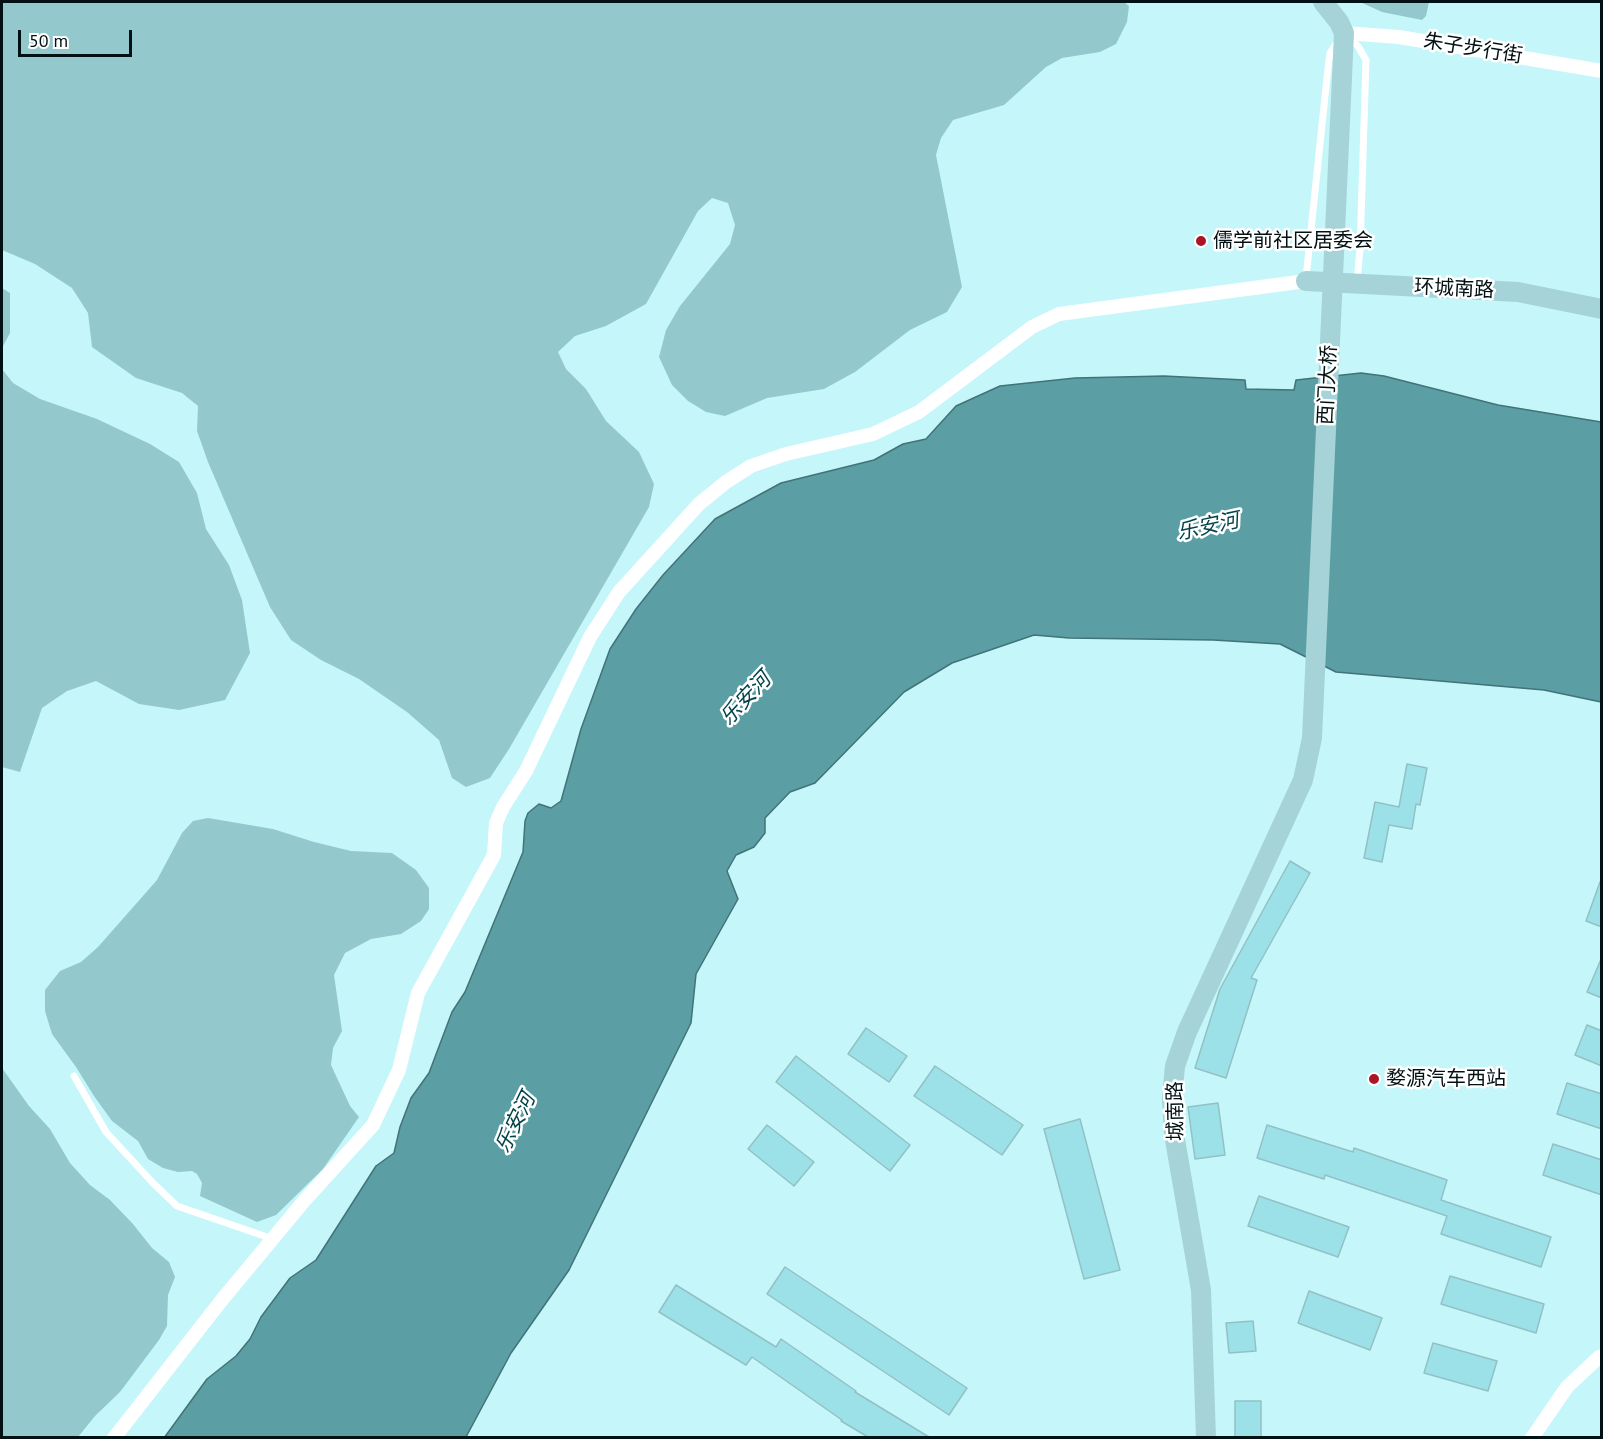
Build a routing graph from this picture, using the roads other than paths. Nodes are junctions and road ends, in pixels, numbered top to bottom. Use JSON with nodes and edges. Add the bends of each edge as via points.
{"nodes":[{"id":1,"x":1323,"y":2,"type":"edge"},
{"id":2,"x":1344,"y":33,"type":"junction"},
{"id":3,"x":1602,"y":71,"type":"edge"},
{"id":4,"x":1306,"y":281,"type":"junction"},
{"id":5,"x":1356,"y":284,"type":"junction"},
{"id":6,"x":1602,"y":309,"type":"edge"},
{"id":7,"x":1312,"y":738,"type":"joint"},
{"id":8,"x":74,"y":1076,"type":"dead end"},
{"id":9,"x":273,"y":1239,"type":"junction"},
{"id":10,"x":1599,"y":1357,"type":"dead end"},
{"id":11,"x":114,"y":1437,"type":"edge"},
{"id":12,"x":1206,"y":1437,"type":"edge"},
{"id":13,"x":1532,"y":1437,"type":"edge"}],
"edges":[{"from":1,"to":2,"type":"street"},
{"from":2,"to":3,"type":"street","name":"朱子步行街","via":[[1400,37]]},
{"from":2,"to":4,"type":"lane","via":[[1330,53]]},
{"from":2,"to":5,"type":"lane","via":[[1366,60]]},
{"from":2,"to":7,"type":"street","name":"西门大桥"},
{"from":4,"to":5,"type":"street","name":"环城南路"},
{"from":4,"to":9,"type":"street","via":[[1059,314],[1032,327],[919,412],[873,434],[751,466],[699,504],[619,592],[590,637],[526,771],[502,807],[496,822],[494,855],[418,993],[399,1070],[373,1125]]},
{"from":5,"to":6,"type":"street","name":"环城南路","via":[[1518,292]]},
{"from":7,"to":12,"type":"street","name":"城南路","via":[[1303,780],[1175,1066],[1174,1134],[1201,1290]]},
{"from":8,"to":9,"type":"lane","via":[[106,1132],[177,1206]]},
{"from":9,"to":11,"type":"street"},
{"from":10,"to":13,"type":"street","via":[[1567,1387]]}]}
